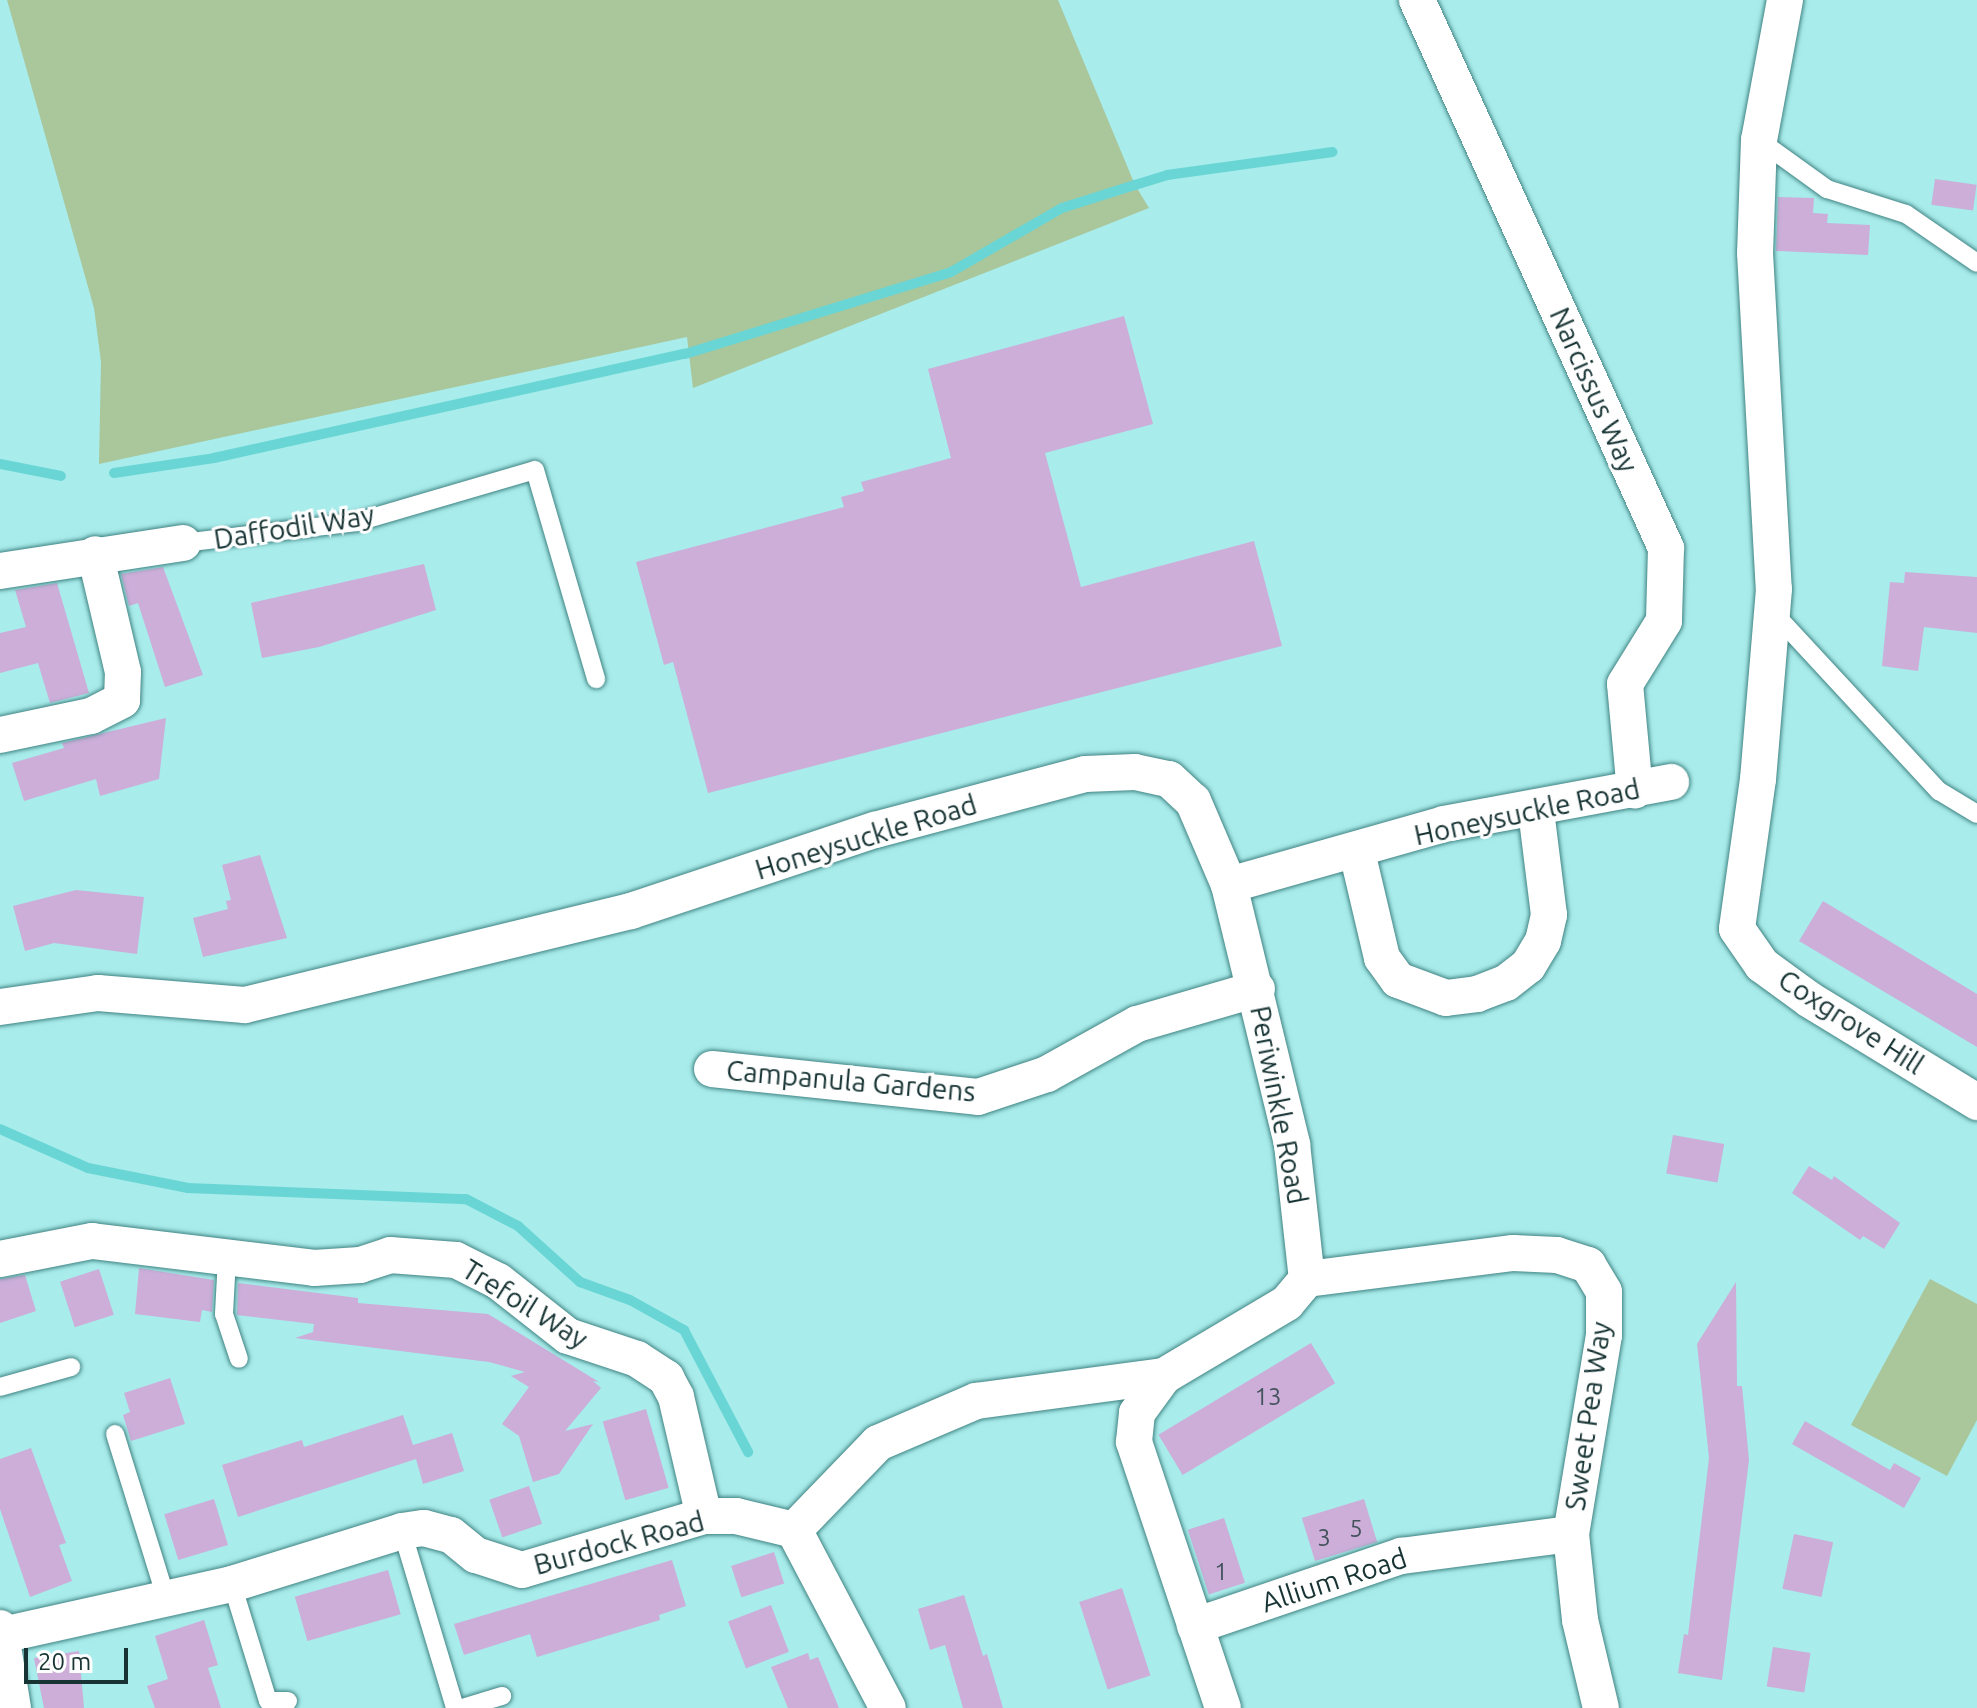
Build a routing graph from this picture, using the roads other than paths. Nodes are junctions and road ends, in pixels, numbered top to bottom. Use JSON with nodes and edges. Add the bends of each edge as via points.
{"nodes":[{"id":1,"x":1417,"y":0,"type":"edge"},
{"id":2,"x":1785,"y":0,"type":"edge"},
{"id":3,"x":1759,"y":140,"type":"junction"},
{"id":4,"x":1977,"y":263,"type":"edge"},
{"id":5,"x":183,"y":543,"type":"joint"},
{"id":6,"x":95,"y":554,"type":"junction"},
{"id":7,"x":0,"y":571,"type":"edge"},
{"id":8,"x":1772,"y":611,"type":"junction"},
{"id":9,"x":596,"y":679,"type":"dead end"},
{"id":10,"x":0,"y":735,"type":"edge"},
{"id":11,"x":1671,"y":782,"type":"dead end"},
{"id":12,"x":1635,"y":791,"type":"junction"},
{"id":13,"x":1536,"y":810,"type":"junction"},
{"id":14,"x":1977,"y":814,"type":"edge"},
{"id":15,"x":1357,"y":852,"type":"junction"},
{"id":16,"x":1229,"y":885,"type":"junction"},
{"id":17,"x":1257,"y":989,"type":"junction"},
{"id":18,"x":0,"y":1007,"type":"edge"},
{"id":19,"x":712,"y":1069,"type":"dead end"},
{"id":20,"x":1977,"y":1102,"type":"edge"},
{"id":21,"x":227,"y":1258,"type":"junction"},
{"id":22,"x":0,"y":1259,"type":"edge"},
{"id":23,"x":1307,"y":1279,"type":"junction"},
{"id":24,"x":239,"y":1359,"type":"dead end"},
{"id":25,"x":71,"y":1367,"type":"dead end"},
{"id":26,"x":1164,"y":1376,"type":"junction"},
{"id":27,"x":0,"y":1387,"type":"edge"},
{"id":28,"x":115,"y":1434,"type":"dead end"},
{"id":29,"x":704,"y":1516,"type":"junction"},
{"id":30,"x":794,"y":1530,"type":"junction"},
{"id":31,"x":402,"y":1531,"type":"junction"},
{"id":32,"x":1571,"y":1534,"type":"junction"},
{"id":33,"x":232,"y":1584,"type":"junction"},
{"id":34,"x":167,"y":1601,"type":"junction"},
{"id":35,"x":1195,"y":1626,"type":"junction"},
{"id":36,"x":1,"y":1632,"type":"edge"},
{"id":37,"x":502,"y":1696,"type":"dead end"},
{"id":38,"x":288,"y":1701,"type":"dead end"},
{"id":39,"x":13,"y":1708,"type":"edge"},
{"id":40,"x":455,"y":1708,"type":"edge"},
{"id":41,"x":462,"y":1708,"type":"edge"},
{"id":42,"x":888,"y":1708,"type":"edge"},
{"id":43,"x":1223,"y":1708,"type":"edge"},
{"id":44,"x":1601,"y":1708,"type":"edge"}],
"edges":[{"from":1,"to":12,"type":"street","name":"Narcissus Way","via":[[1666,548],[1664,621],[1625,684]]},
{"from":2,"to":3,"type":"street"},
{"from":3,"to":4,"type":"lane","via":[[1827,189],[1906,214]]},
{"from":3,"to":8,"type":"street","via":[[1755,253]]},
{"from":5,"to":6,"type":"street","name":"Daffodil Way"},
{"from":5,"to":9,"type":"lane","name":"Daffodil Way","via":[[357,522],[535,470]]},
{"from":6,"to":7,"type":"street","name":"Daffodil Way"},
{"from":6,"to":10,"type":"street","via":[[123,672],[122,700],[91,716]]},
{"from":8,"to":14,"type":"lane","via":[[1939,791]]},
{"from":8,"to":20,"type":"street","name":"Coxgrove Hill","via":[[1758,779],[1737,929],[1762,965],[1810,1000]]},
{"from":11,"to":12,"type":"street","name":"Honeysuckle Road"},
{"from":12,"to":13,"type":"street","name":"Honeysuckle Road"},
{"from":13,"to":15,"type":"street","name":"Honeysuckle Road","via":[[1444,824]]},
{"from":13,"to":15,"type":"street","via":[[1549,915],[1543,941],[1528,966],[1506,983],[1477,994],[1446,998],[1398,980],[1382,958]]},
{"from":15,"to":16,"type":"street","name":"Honeysuckle Road"},
{"from":16,"to":17,"type":"street","name":"Periwinkle Road"},
{"from":16,"to":18,"type":"street","name":"Honeysuckle Road","via":[[1193,801],[1169,779],[1135,772],[1085,774],[875,830],[631,911],[320,990],[245,1005],[168,1003],[98,993]]},
{"from":17,"to":19,"type":"street","name":"Campanula Gardens","via":[[1137,1024],[1047,1074],[978,1097]]},
{"from":17,"to":23,"type":"street","name":"Periwinkle Road","via":[[1292,1144]]},
{"from":21,"to":22,"type":"street","name":"Trefoil Way","via":[[92,1241]]},
{"from":21,"to":24,"type":"lane","via":[[224,1314]]},
{"from":21,"to":29,"type":"street","name":"Trefoil Way","via":[[314,1268],[360,1265],[390,1255],[432,1255],[478,1269],[568,1336],[637,1359],[666,1378],[676,1397]]},
{"from":23,"to":26,"type":"street","via":[[1287,1303]]},
{"from":23,"to":32,"type":"street","name":"Sweet Pea Way","via":[[1513,1253],[1557,1255],[1588,1265],[1604,1292],[1604,1335]]},
{"from":25,"to":27,"type":"lane"},
{"from":26,"to":30,"type":"street","via":[[976,1401],[878,1443]]},
{"from":26,"to":35,"type":"street","via":[[1137,1413],[1134,1442]]},
{"from":28,"to":34,"type":"lane"},
{"from":29,"to":30,"type":"street","name":"Burdock Road","via":[[736,1516]]},
{"from":29,"to":31,"type":"street","name":"Burdock Road","via":[[522,1570],[476,1555],[451,1535],[424,1528]]},
{"from":30,"to":42,"type":"street"},
{"from":31,"to":33,"type":"street","name":"Burdock Road"},
{"from":31,"to":40,"type":"lane"},
{"from":32,"to":35,"type":"street","name":"Allium Road","via":[[1401,1556]]},
{"from":32,"to":44,"type":"street","name":"Sweet Pea Way","via":[[1580,1620]]},
{"from":33,"to":34,"type":"street","name":"Burdock Road"},
{"from":33,"to":38,"type":"lane","via":[[268,1701]]},
{"from":34,"to":36,"type":"street","name":"Burdock Road"},
{"from":35,"to":43,"type":"street"},
{"from":36,"to":39,"type":"street"},
{"from":37,"to":41,"type":"lane"}]}
